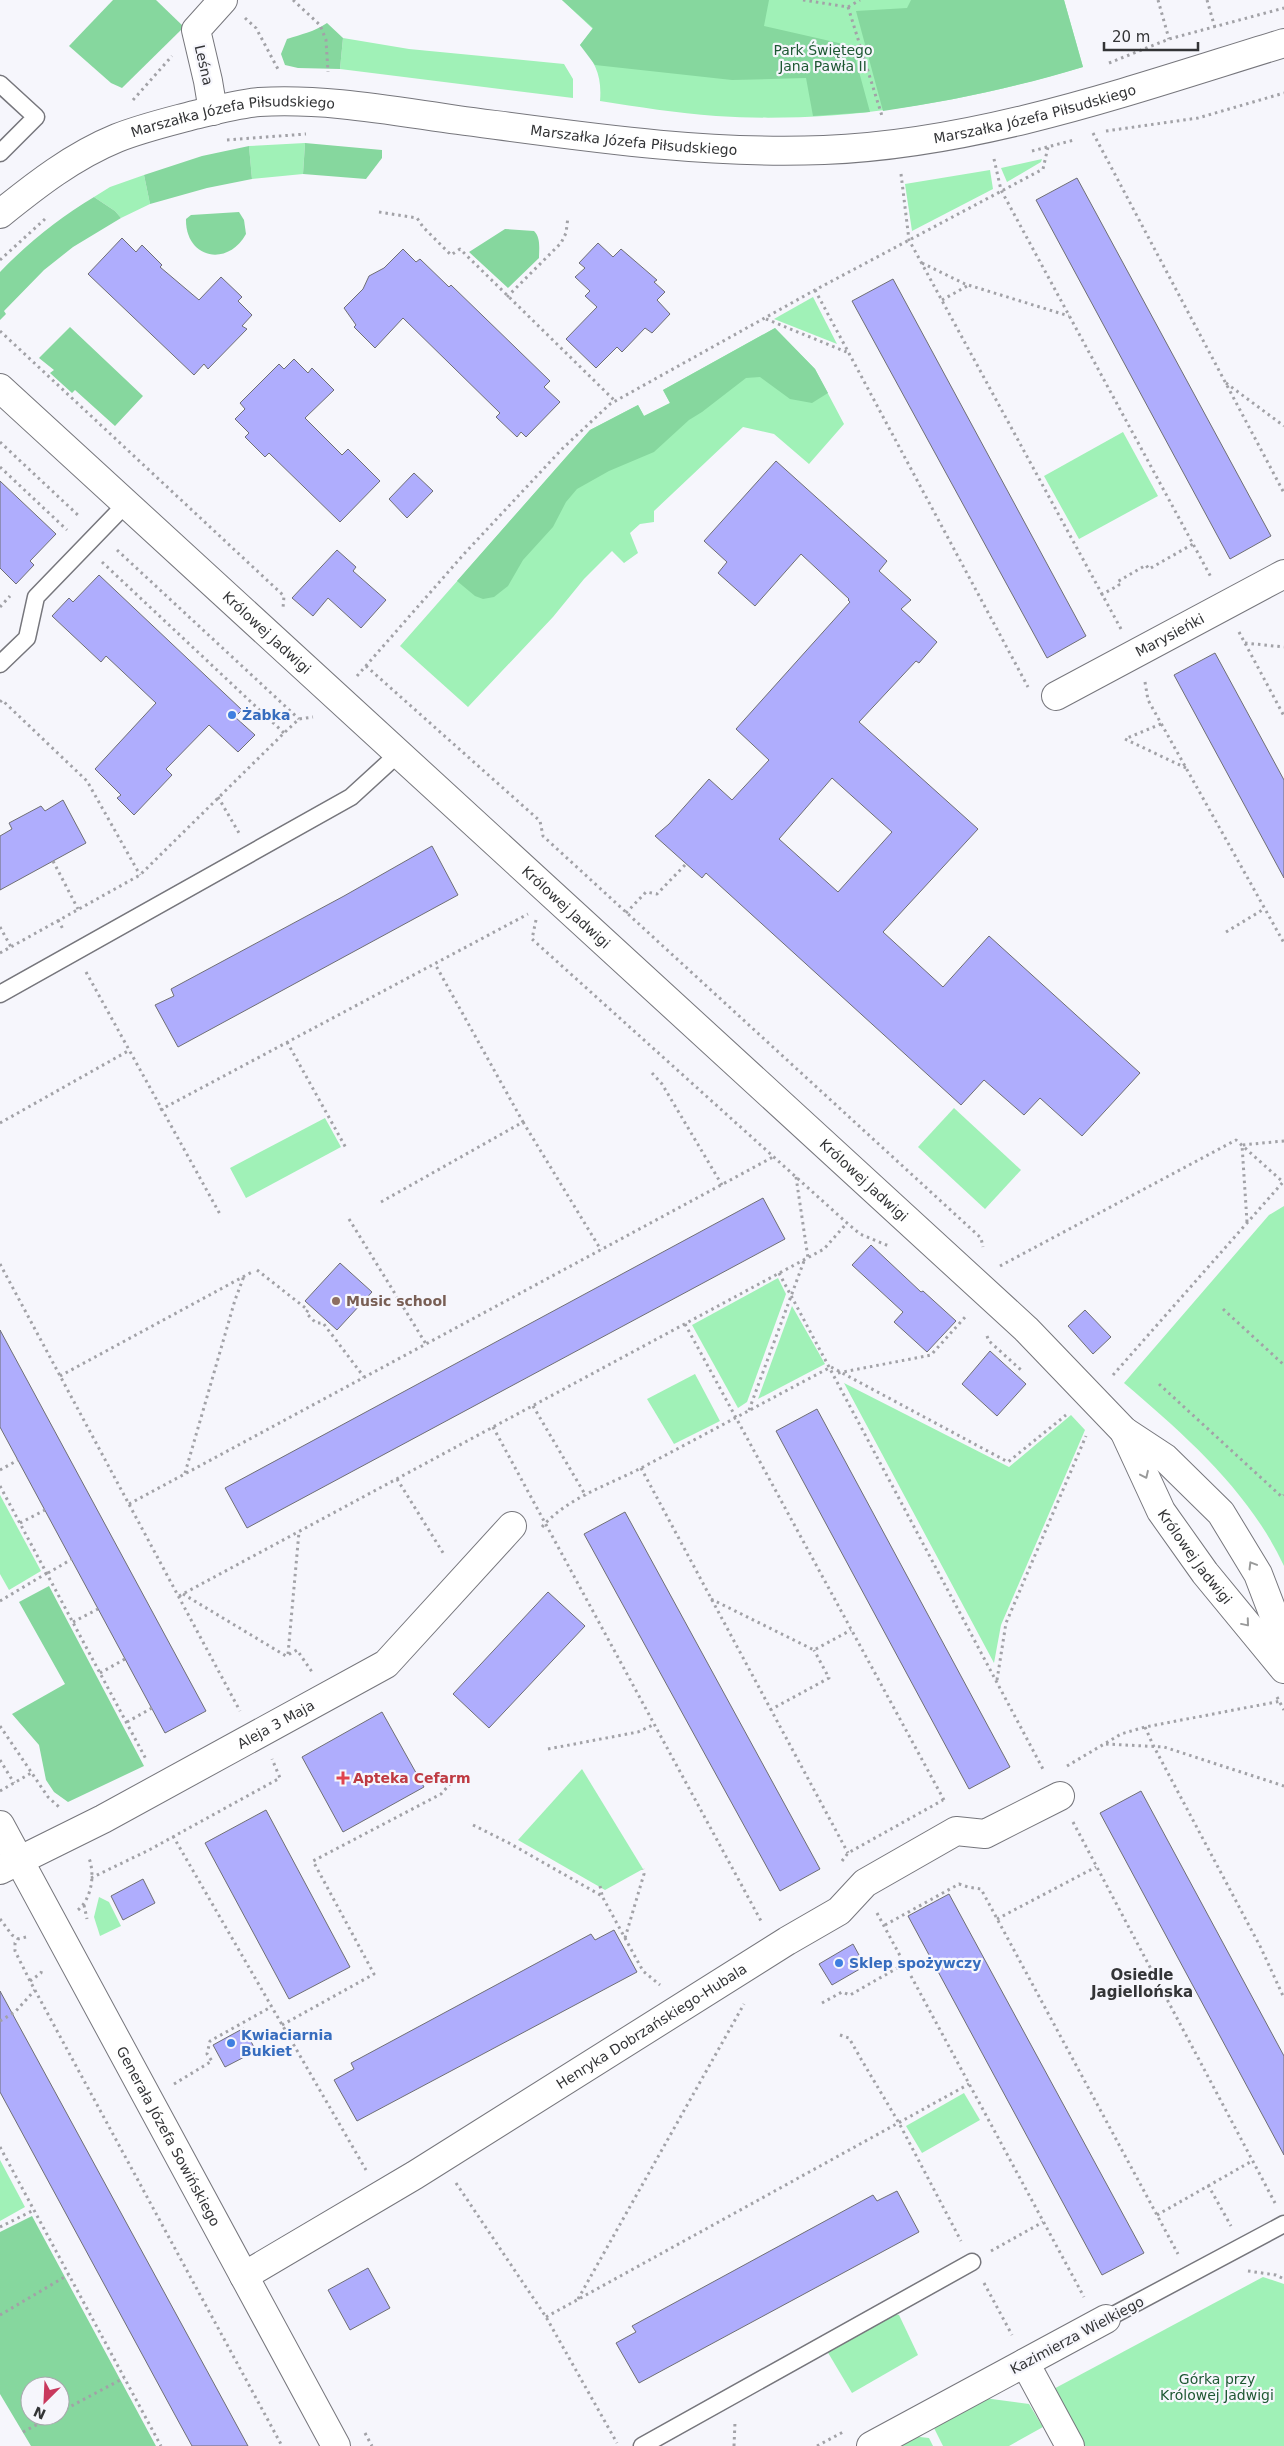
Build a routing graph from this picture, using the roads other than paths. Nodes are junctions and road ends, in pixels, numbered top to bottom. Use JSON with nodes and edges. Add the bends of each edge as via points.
{"nodes":[{"id":1,"x":233,"y":7,"type":"edge"},
{"id":2,"x":1284,"y":43,"type":"edge"},
{"id":3,"x":0,"y":84,"type":"edge"},
{"id":4,"x":213,"y":111,"type":"junction"},
{"id":5,"x":0,"y":153,"type":"edge"},
{"id":6,"x":0,"y":214,"type":"edge"},
{"id":7,"x":0,"y":388,"type":"edge"},
{"id":8,"x":126,"y":504,"type":"junction"},
{"id":9,"x":1284,"y":574,"type":"edge"},
{"id":10,"x":0,"y":664,"type":"edge"},
{"id":11,"x":1056,"y":696,"type":"dead end"},
{"id":12,"x":398,"y":754,"type":"junction"},
{"id":13,"x":0,"y":994,"type":"edge"},
{"id":14,"x":1124,"y":1431,"type":"junction"},
{"id":15,"x":512,"y":1526,"type":"dead end"},
{"id":16,"x":1284,"y":1642,"type":"edge"},
{"id":17,"x":1279,"y":1681,"type":"edge"},
{"id":18,"x":1054,"y":1787,"type":"road end"},
{"id":19,"x":0,"y":1825,"type":"edge"},
{"id":20,"x":9,"y":1865,"type":"edge"},
{"id":21,"x":1284,"y":2224,"type":"edge"},
{"id":22,"x":972,"y":2262,"type":"road end"},
{"id":23,"x":244,"y":2276,"type":"junction"},
{"id":24,"x":1102,"y":2322,"type":"joint"},
{"id":25,"x":1025,"y":2363,"type":"junction"},
{"id":26,"x":336,"y":2446,"type":"edge"},
{"id":27,"x":642,"y":2446,"type":"edge"},
{"id":28,"x":870,"y":2446,"type":"edge"},
{"id":29,"x":1070,"y":2446,"type":"edge"}],
"edges":[{"from":1,"to":4,"type":"street","name":"Leśna","via":[[196,30]]},
{"from":2,"to":4,"type":"street","name":"Marszałka Józefa Piłsudskiego","via":[[1109,96],[982,128],[886,146],[823,150],[658,144],[336,104],[258,102]]},
{"from":3,"to":5,"type":"lane","via":[[36,117]]},
{"from":4,"to":6,"type":"street","name":"Marszałka Józefa Piłsudskiego","via":[[115,139],[36,184]]},
{"from":7,"to":8,"type":"street","name":"Królowej Jadwigi"},
{"from":8,"to":10,"type":"lane","via":[[36,598],[27,638]]},
{"from":8,"to":12,"type":"street","name":"Królowej Jadwigi"},
{"from":9,"to":11,"type":"street","name":"Marysieńki"},
{"from":12,"to":13,"type":"lane","via":[[351,797]]},
{"from":12,"to":14,"type":"street","name":"Królowej Jadwigi","via":[[544,901],[1026,1329]]},
{"from":16,"to":14,"type":"street","name":"Królowej Jadwigi","one_way":true,"via":[[1258,1574],[1221,1513],[1165,1458]]},
{"from":14,"to":17,"type":"street","name":"Królowej Jadwigi","one_way":true,"via":[[1162,1511]]},
{"from":15,"to":20,"type":"street","name":"Aleja 3 Maja","via":[[386,1664],[104,1819]]},
{"from":18,"to":23,"type":"street","name":"Henryka Dobrzańskiego-Hubala","via":[[985,1834],[956,1831],[865,1883],[839,1911],[440,2160]]},
{"from":19,"to":20,"type":"street","name":"Generała Józefa Sowińskiego"},
{"from":20,"to":23,"type":"street","name":"Generała Józefa Sowińskiego"},
{"from":21,"to":24,"type":"lane","name":"Kazimierza Wielkiego"},
{"from":22,"to":27,"type":"lane"},
{"from":23,"to":26,"type":"street","name":"Generała Józefa Sowińskiego"},
{"from":24,"to":25,"type":"street","name":"Kazimierza Wielkiego"},
{"from":25,"to":28,"type":"street","name":"Kazimierza Wielkiego"},
{"from":25,"to":29,"type":"street"}]}
